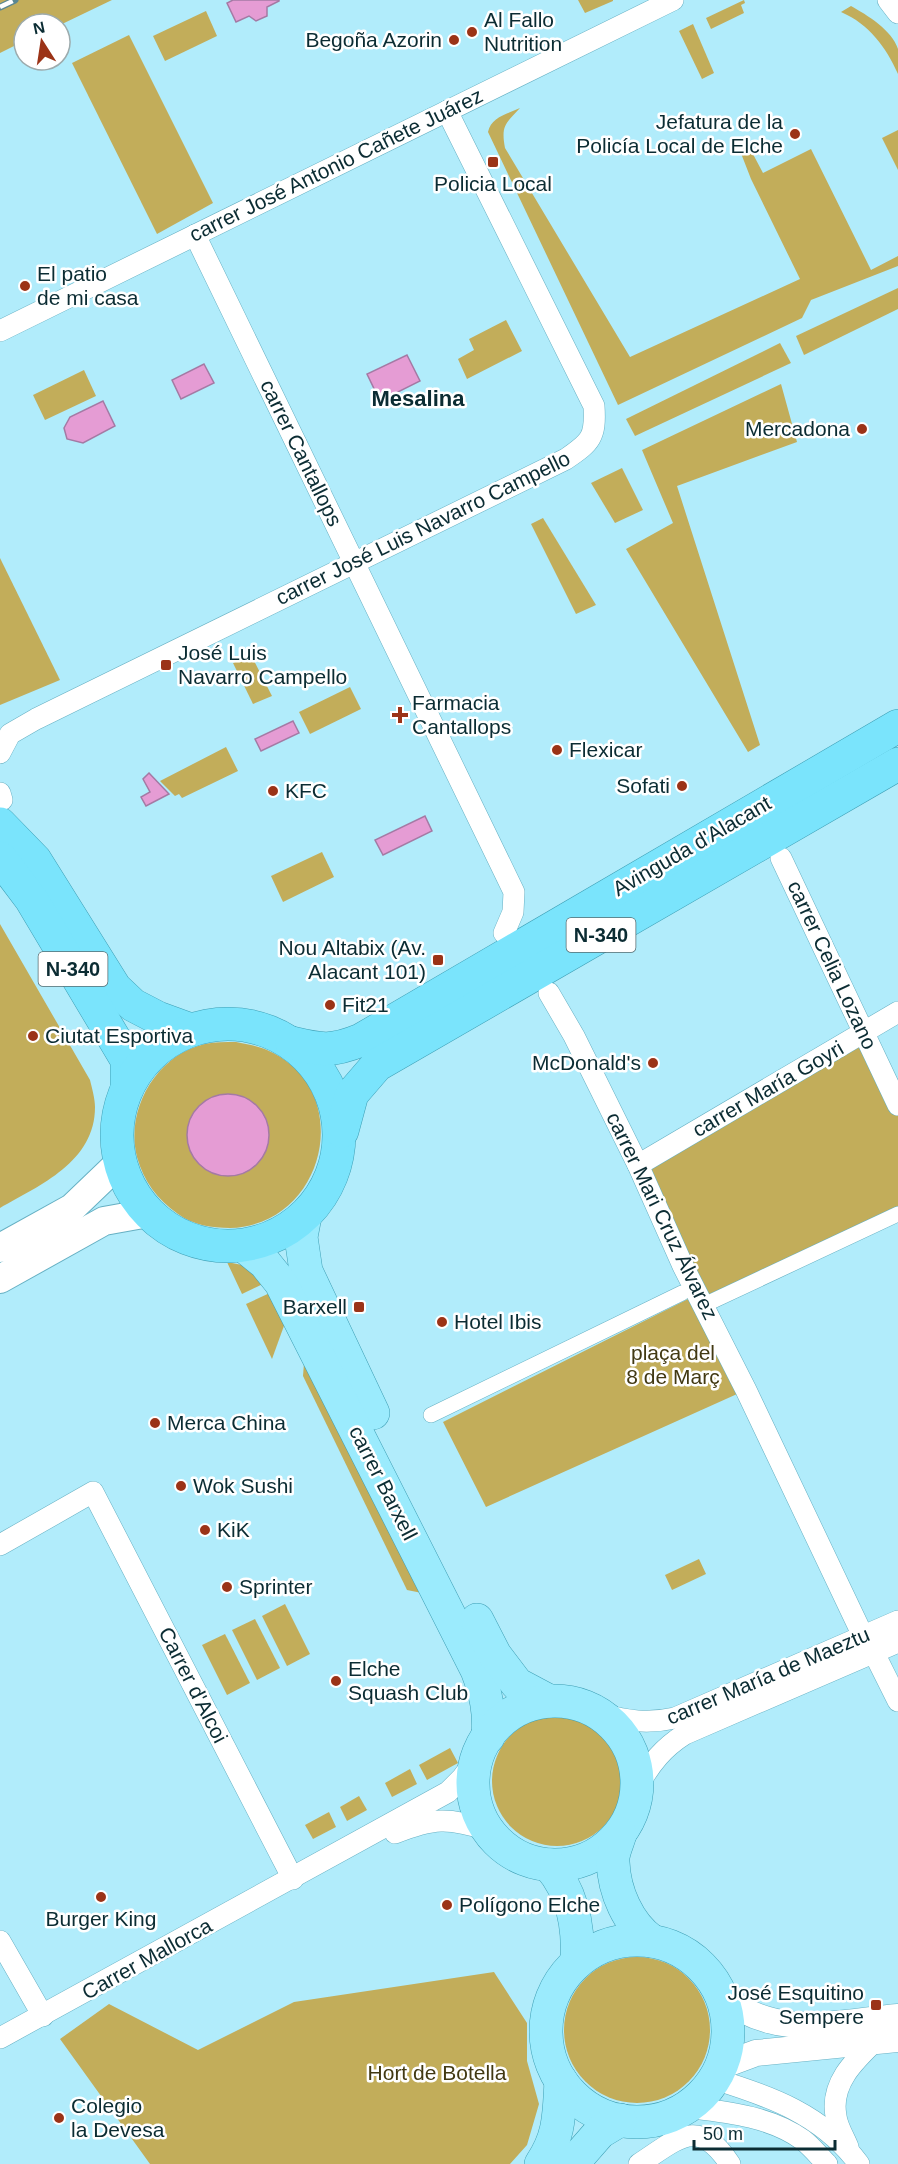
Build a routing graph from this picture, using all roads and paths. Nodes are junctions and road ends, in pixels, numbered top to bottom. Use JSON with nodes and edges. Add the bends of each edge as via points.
{"nodes":[{"id":1,"x":673,"y":0,"type":"edge"},
{"id":2,"x":888,"y":0,"type":"edge"},
{"id":3,"x":898,"y":13,"type":"edge"},
{"id":4,"x":447,"y":111,"type":"junction"},
{"id":5,"x":195,"y":235,"type":"junction"},
{"id":6,"x":0,"y":331,"type":"edge"},
{"id":7,"x":354,"y":563,"type":"junction"},
{"id":8,"x":898,"y":726,"type":"edge"},
{"id":9,"x":0,"y":753,"type":"edge"},
{"id":10,"x":898,"y":764,"type":"edge"},
{"id":11,"x":1,"y":806,"type":"edge"},
{"id":12,"x":0,"y":858,"type":"edge"},
{"id":13,"x":781,"y":858,"type":"dead end"},
{"id":14,"x":504,"y":933,"type":"dead end"},
{"id":15,"x":549,"y":993,"type":"dead end"},
{"id":16,"x":898,"y":1012,"type":"edge"},
{"id":17,"x":191,"y":1030,"type":"junction"},
{"id":18,"x":863,"y":1033,"type":"junction"},
{"id":19,"x":292,"y":1043,"type":"junction"},
{"id":20,"x":127,"y":1087,"type":"junction"},
{"id":21,"x":898,"y":1105,"type":"edge"},
{"id":22,"x":340,"y":1139,"type":"junction"},
{"id":23,"x":119,"y":1163,"type":"junction"},
{"id":24,"x":638,"y":1165,"type":"junction"},
{"id":25,"x":143,"y":1214,"type":"junction"},
{"id":26,"x":898,"y":1214,"type":"edge"},
{"id":27,"x":305,"y":1216,"type":"junction"},
{"id":28,"x":243,"y":1246,"type":"junction"},
{"id":29,"x":0,"y":1248,"type":"edge"},
{"id":30,"x":0,"y":1279,"type":"edge"},
{"id":31,"x":682,"y":1293,"type":"dead end"},
{"id":32,"x":704,"y":1305,"type":"junction"},
{"id":33,"x":431,"y":1415,"type":"dead end"},
{"id":34,"x":0,"y":1545,"type":"edge"},
{"id":35,"x":898,"y":1621,"type":"edge"},
{"id":36,"x":898,"y":1642,"type":"edge"},
{"id":37,"x":869,"y":1644,"type":"junction"},
{"id":38,"x":549,"y":1701,"type":"junction"},
{"id":39,"x":898,"y":1701,"type":"edge"},
{"id":40,"x":601,"y":1714,"type":"junction"},
{"id":41,"x":482,"y":1748,"type":"junction"},
{"id":42,"x":638,"y":1786,"type":"junction"},
{"id":43,"x":488,"y":1830,"type":"junction"},
{"id":44,"x":620,"y":1834,"type":"junction"},
{"id":45,"x":549,"y":1865,"type":"junction"},
{"id":46,"x":292,"y":1879,"type":"junction"},
{"id":47,"x":0,"y":1941,"type":"edge"},
{"id":48,"x":652,"y":1941,"type":"junction"},
{"id":49,"x":577,"y":1962,"type":"junction"},
{"id":50,"x":721,"y":1996,"type":"junction"},
{"id":51,"x":43,"y":2016,"type":"junction"},
{"id":52,"x":898,"y":2017,"type":"edge"},
{"id":53,"x":0,"y":2038,"type":"edge"},
{"id":54,"x":887,"y":2040,"type":"edge"},
{"id":55,"x":717,"y":2073,"type":"junction"},
{"id":56,"x":561,"y":2081,"type":"junction"},
{"id":57,"x":686,"y":2107,"type":"junction"},
{"id":58,"x":620,"y":2120,"type":"junction"},
{"id":59,"x":854,"y":2157,"type":"edge"},
{"id":60,"x":541,"y":2164,"type":"edge"},
{"id":61,"x":572,"y":2164,"type":"edge"},
{"id":62,"x":639,"y":2164,"type":"edge"},
{"id":63,"x":730,"y":2164,"type":"edge"},
{"id":64,"x":827,"y":2164,"type":"edge"}],
"edges":[{"from":1,"to":4,"type":"street","name":"carrer José Antonio Cañete Juárez"},
{"from":2,"to":3,"type":"street"},
{"from":4,"to":5,"type":"street","name":"carrer José Antonio Cañete Juárez"},
{"from":4,"to":7,"type":"street","name":"carrer José Luis Navarro Campello","via":[[594,406],[595,430],[585,446],[566,459]]},
{"from":5,"to":6,"type":"street","name":"carrer José Antonio Cañete Juárez"},
{"from":5,"to":7,"type":"street","name":"carrer Cantallops"},
{"from":7,"to":9,"type":"street","name":"carrer José Luis Navarro Campello","via":[[36,718],[10,734]]},
{"from":7,"to":14,"type":"street","name":"carrer Cantallops","via":[[514,892],[513,912]]},
{"from":8,"to":19,"type":"highway","name":"Avinguda d'Alacant","number":"N-340","via":[[361,1040],[323,1050]]},
{"from":10,"to":22,"type":"highway","name":"Avinguda d'Alacant","number":"N-340","via":[[377,1065],[352,1094]]},
{"from":11,"to":17,"type":"highway","number":"N-340","via":[[114,988],[133,1005]]},
{"from":12,"to":20,"type":"highway","number":"N-340","via":[[31,899],[127,1060]]},
{"from":13,"to":18,"type":"street","name":"carrer Celia Lozano"},
{"from":15,"to":24,"type":"street","name":"carrer Mari Cruz Álvarez"},
{"from":16,"to":18,"type":"street","name":"carrer María Goyri"},
{"from":17,"to":19,"type":"highway","number":"N-340","via":[[228,1024],[263,1029]]},
{"from":17,"to":20,"type":"highway","number":"N-340","via":[[167,1042],[144,1061]]},
{"from":18,"to":21,"type":"street","name":"carrer Celia Lozano"},
{"from":18,"to":24,"type":"street","name":"carrer María Goyri"},
{"from":19,"to":22,"type":"highway","number":"N-340","via":[[321,1073],[333,1097]]},
{"from":20,"to":23,"type":"highway","number":"N-340","via":[[117,1121]]},
{"from":22,"to":27,"type":"highway","number":"N-340","via":[[330,1180]]},
{"from":23,"to":25,"type":"highway","number":"N-340"},
{"from":23,"to":29,"type":"main road","via":[[72,1208]]},
{"from":24,"to":32,"type":"street","name":"carrer Mari Cruz Álvarez"},
{"from":25,"to":28,"type":"highway","number":"N-340","via":[[170,1231],[205,1245]]},
{"from":25,"to":30,"type":"main road","via":[[104,1221]]},
{"from":26,"to":32,"type":"street"},
{"from":27,"to":28,"type":"highway","number":"N-340","via":[[275,1237]]},
{"from":27,"to":38,"type":"main road","name":"carrer Barxell","via":[[301,1236],[306,1271],[449,1565],[495,1655],[517,1684]]},
{"from":28,"to":41,"type":"main road","name":"carrer Barxell","via":[[282,1283],[477,1670],[490,1714]]},
{"from":31,"to":33,"type":"street"},
{"from":32,"to":37,"type":"street","name":"carrer Mari Cruz Álvarez"},
{"from":34,"to":46,"type":"street","name":"Carrer d'Alcoi","via":[[93,1492]]},
{"from":35,"to":37,"type":"street","name":"carrer María de Maeztu"},
{"from":36,"to":37,"type":"street","name":"carrer María de Maeztu"},
{"from":37,"to":39,"type":"street","name":"carrer Mari Cruz Álvarez"},
{"from":37,"to":40,"type":"street","name":"carrer María de Maeztu","via":[[675,1718],[653,1723],[630,1722]]},
{"from":37,"to":42,"type":"street","name":"carrer María de Maeztu","via":[[665,1746]]},
{"from":38,"to":40,"type":"main road","via":[[579,1704]]},
{"from":38,"to":41,"type":"main road","via":[[519,1710],[498,1724]]},
{"from":40,"to":42,"type":"main road","via":[[630,1748]]},
{"from":41,"to":43,"type":"main road","via":[[474,1794]]},
{"from":41,"to":46,"type":"street","name":"Carrer Mallorca","via":[[448,1792]]},
{"from":42,"to":44,"type":"main road","via":[[632,1813]]},
{"from":43,"to":45,"type":"main road","via":[[508,1851]]},
{"from":43,"to":46,"type":"street","name":"Carrer Mallorca","via":[[446,1819],[419,1824]]},
{"from":44,"to":45,"type":"main road","via":[[603,1850],[578,1862]]},
{"from":44,"to":48,"type":"main road","via":[[612,1860],[617,1883],[632,1924]]},
{"from":45,"to":49,"type":"main road","via":[[569,1894],[576,1924]]},
{"from":46,"to":51,"type":"street","name":"Carrer Mallorca"},
{"from":47,"to":51,"type":"street"},
{"from":48,"to":49,"type":"main road","via":[[612,1943]]},
{"from":48,"to":50,"type":"main road","via":[[674,1947],[693,1959],[710,1976]]},
{"from":49,"to":56,"type":"main road","via":[[560,1982],[549,2006],[545,2032],[549,2057]]},
{"from":50,"to":52,"type":"street","via":[[756,2018],[801,2027]]},
{"from":50,"to":55,"type":"main road","via":[[727,2035]]},
{"from":51,"to":53,"type":"street","name":"Carrer Mallorca"},
{"from":54,"to":55,"type":"street","via":[[756,2053]]},
{"from":54,"to":59,"type":"street","via":[[854,2061],[838,2084],[836,2116]]},
{"from":55,"to":57,"type":"main road"},
{"from":55,"to":59,"type":"street","via":[[811,2117]]},
{"from":56,"to":58,"type":"main road","via":[[577,2099]]},
{"from":56,"to":60,"type":"main road","via":[[554,2145]]},
{"from":57,"to":58,"type":"main road","via":[[665,2117]]},
{"from":57,"to":64,"type":"street","via":[[773,2124],[804,2141]]},
{"from":58,"to":61,"type":"main road","via":[[600,2132]]},
{"from":62,"to":63,"type":"street","via":[[680,2139],[700,2135],[712,2141]]}]}
